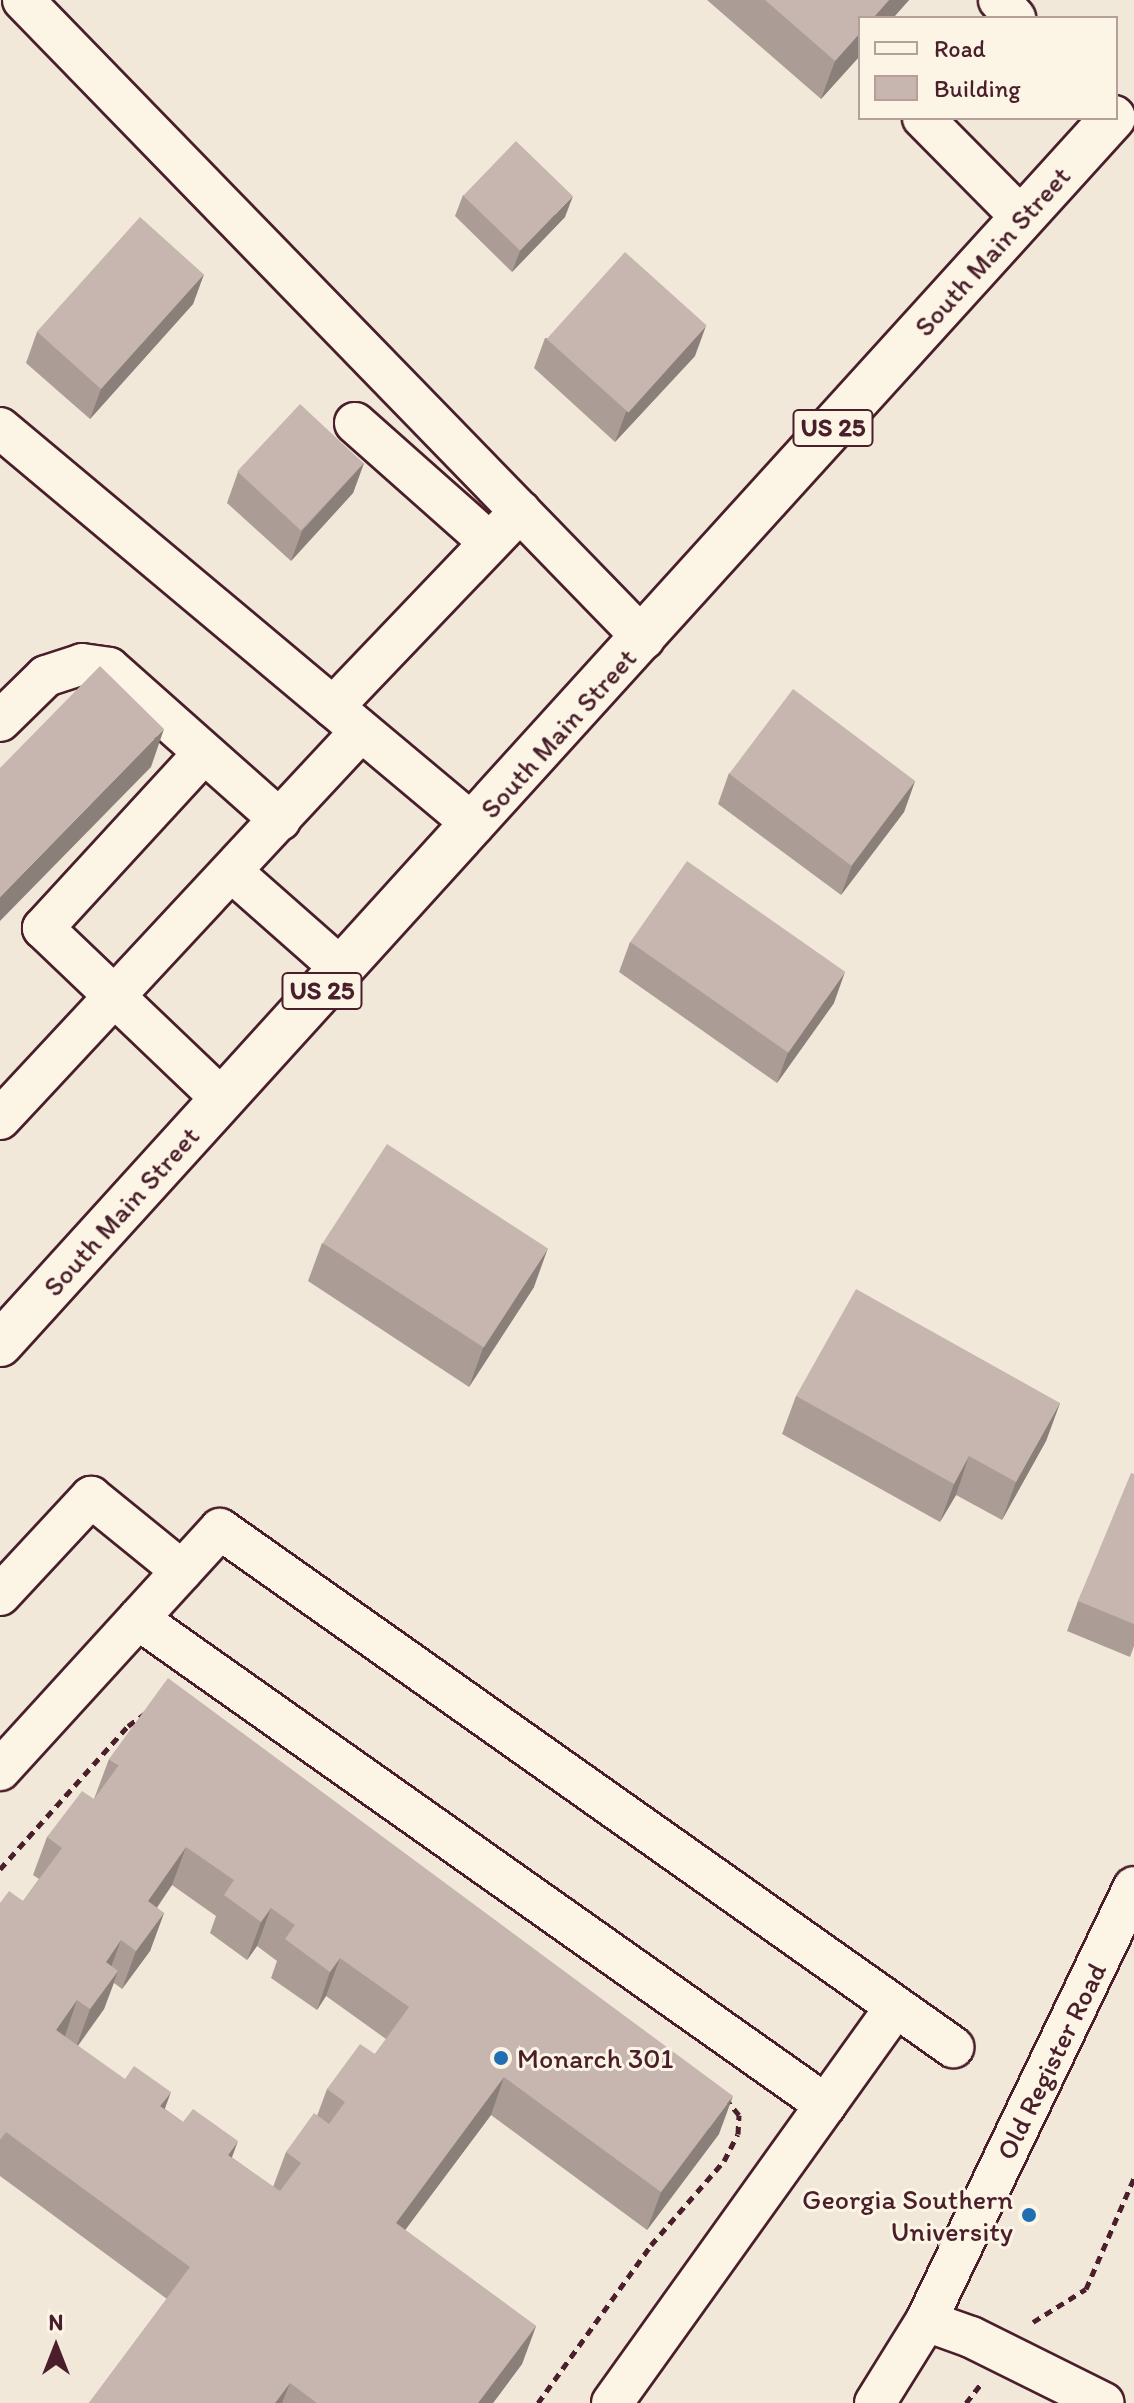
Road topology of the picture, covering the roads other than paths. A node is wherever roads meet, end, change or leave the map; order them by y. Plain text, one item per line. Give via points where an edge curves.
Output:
1 (23, 0) edge
2 (925, 120) edge
3 (1110, 120) edge
4 (1021, 217) junction
5 (355, 423) dead end
6 (0, 428) edge
7 (520, 511) junction
8 (489, 542) junction
9 (644, 639) junction
10 (347, 719) junction
11 (0, 721) edge
12 (204, 753) junction
13 (280, 820) junction
14 (474, 825) junction
15 (232, 872) junction
16 (342, 969) junction
17 (117, 997) junction
18 (223, 1100) junction
19 (0, 1119) edge
20 (4, 1333) edge
21 (182, 1571) junction
22 (0, 1595) edge
23 (138, 1619) junction
24 (0, 1770) edge
25 (1134, 1887) edge
26 (896, 2007) junction
27 (953, 2047) dead end
28 (826, 2105) junction
29 (926, 2321) junction
30 (630, 2397) edge
31 (875, 2403) edge
32 (1104, 2403) edge

1 - 7 street
2 - 4 street
3 - 4 main road, South Main Street / US 25
4 - 9 main road, South Main Street / US 25
5 - 8 street
6 - 10 street
7 - 8 street
7 - 9 street
8 - 10 street
9 - 14 main road, South Main Street / US 25
10 - 13 street
10 - 14 street
11 - 12 street via 46,676 82,664 109,668
12 - 13 street
12 - 17 street via 43,928
13 - 15 street
14 - 16 main road, South Main Street / US 25
15 - 16 street
15 - 17 street
16 - 18 main road, South Main Street / US 25
17 - 18 street
17 - 19 street
18 - 20 main road, South Main Street / US 25
21 - 22 street via 91,1497
21 - 23 street
21 - 26 street via 220,1529
23 - 24 street
23 - 28 street
25 - 29 street, Old Register Road
26 - 27 street
26 - 28 street
28 - 30 street
29 - 31 street, Old Register Road
29 - 32 street

